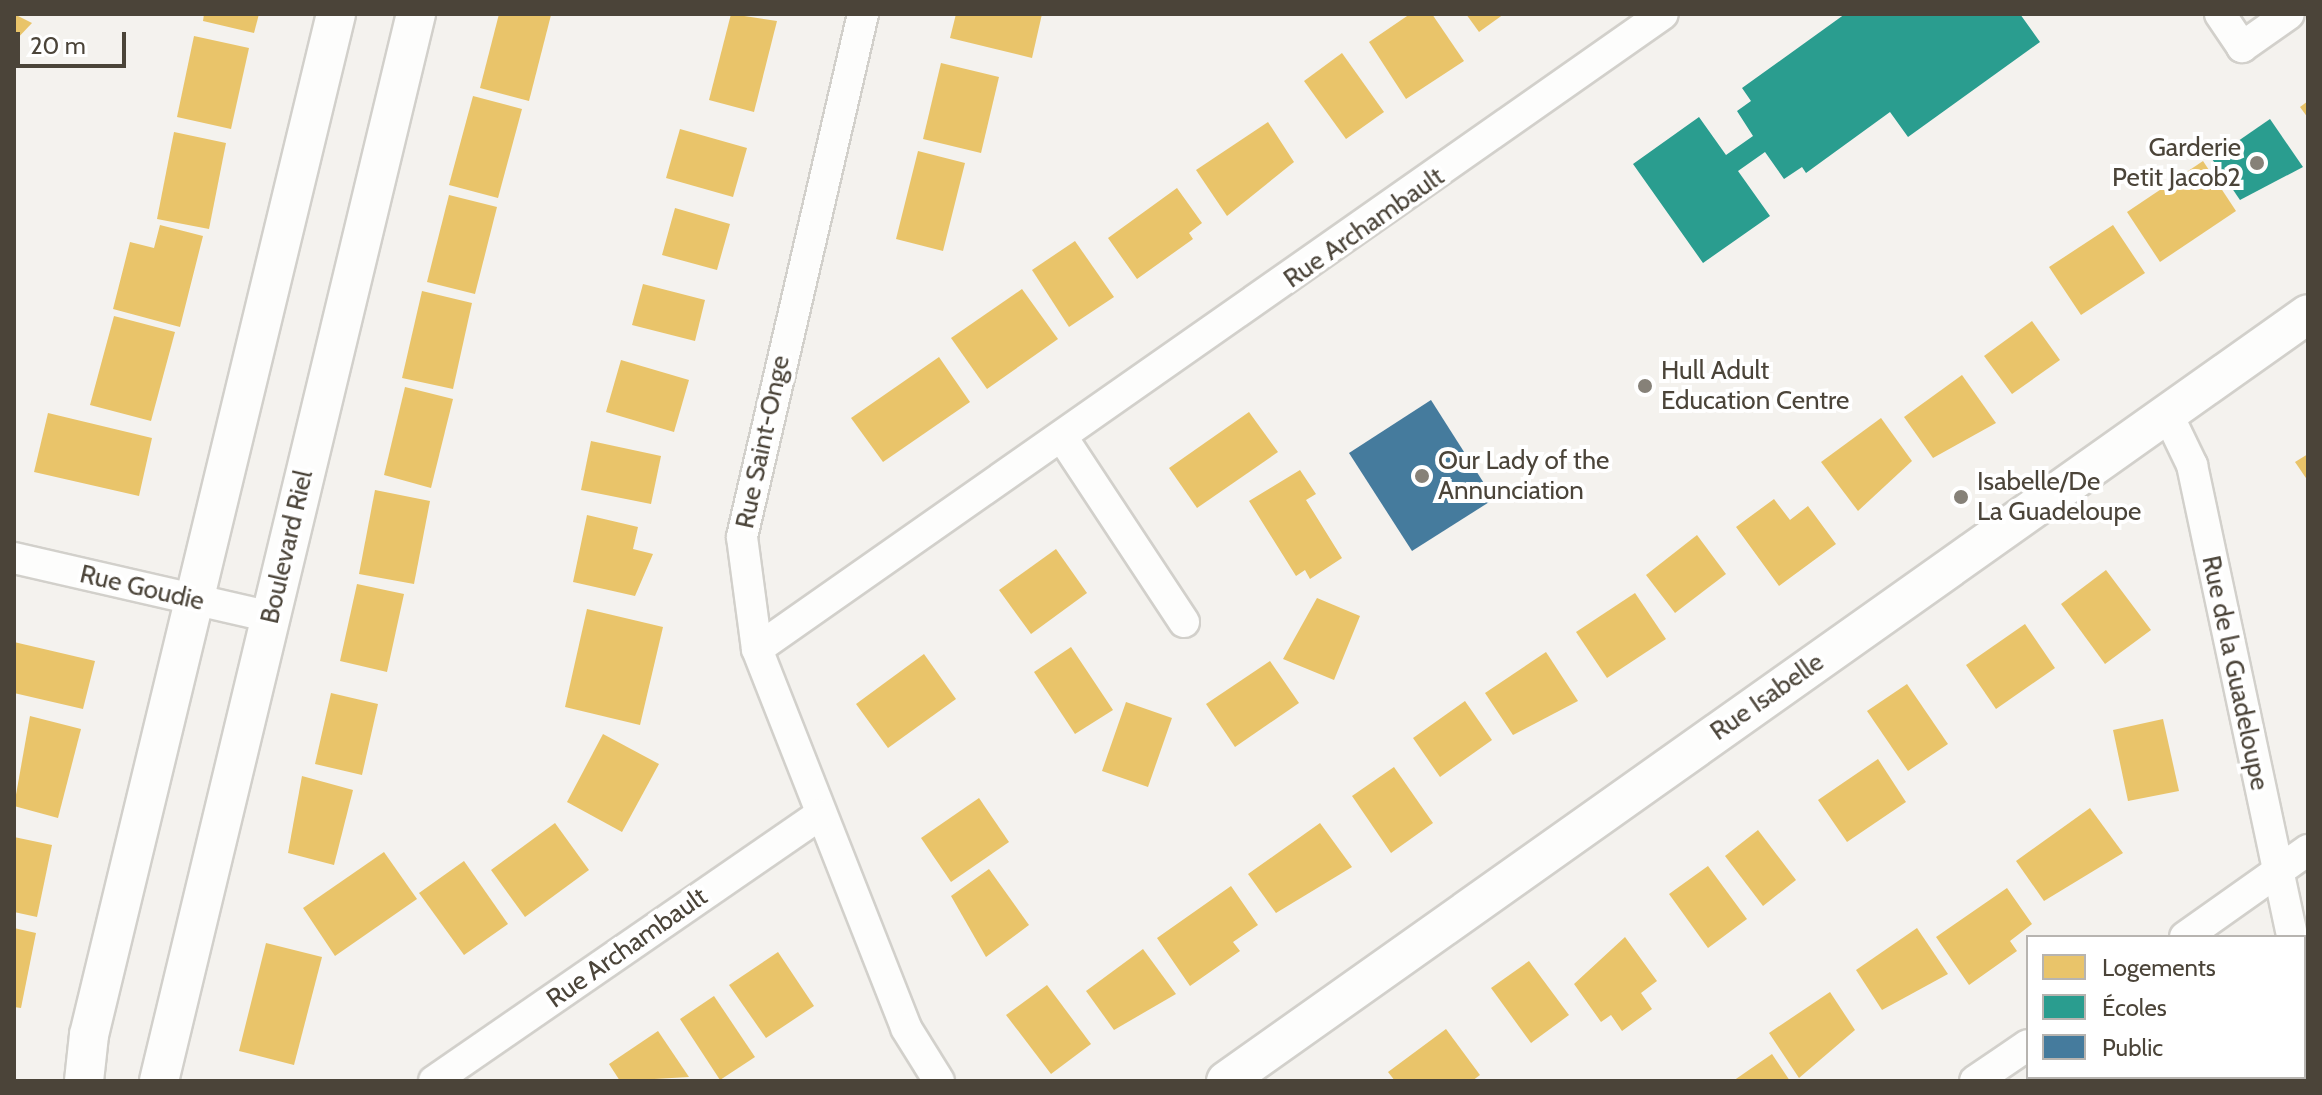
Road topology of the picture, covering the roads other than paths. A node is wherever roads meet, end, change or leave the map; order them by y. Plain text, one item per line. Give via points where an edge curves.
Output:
1 (336, 14) edge
2 (416, 14) edge
3 (863, 14) edge
4 (1663, 14) edge
5 (2220, 14) edge
6 (2289, 14) edge
7 (2308, 314) edge
8 (2167, 413) junction
9 (1064, 440) junction
10 (14, 558) edge
11 (192, 601) junction
12 (271, 617) junction
13 (1184, 622) dead end
14 (757, 649) junction
15 (820, 815) junction
16 (2308, 850) edge
17 (2277, 873) junction
18 (2188, 935) edge
19 (2292, 935) edge
20 (2026, 1046) edge
21 (84, 1081) edge
22 (159, 1081) edge
23 (434, 1081) edge
24 (939, 1081) edge
25 (1226, 1081) edge
26 (1975, 1081) edge

1 - 11 street
2 - 12 street, Boulevard Riel
3 - 14 street, Rue Saint-Onge via 742,537
4 - 9 street, Rue Archambault
5 - 6 street via 2242,47
7 - 8 street, Rue Isabelle
8 - 17 street, Rue de la Guadeloupe via 2192,465
8 - 25 street, Rue Isabelle
9 - 13 street
9 - 14 street, Rue Archambault
10 - 11 street, Rue Goudie
11 - 12 street, Rue Goudie
11 - 21 street
12 - 22 street, Boulevard Riel
14 - 15 street, Rue Saint-Onge
15 - 23 street, Rue Archambault
15 - 24 street, Rue Saint-Onge via 906,1028
16 - 17 street
17 - 18 street
17 - 19 street, Rue de la Guadeloupe
20 - 26 street

